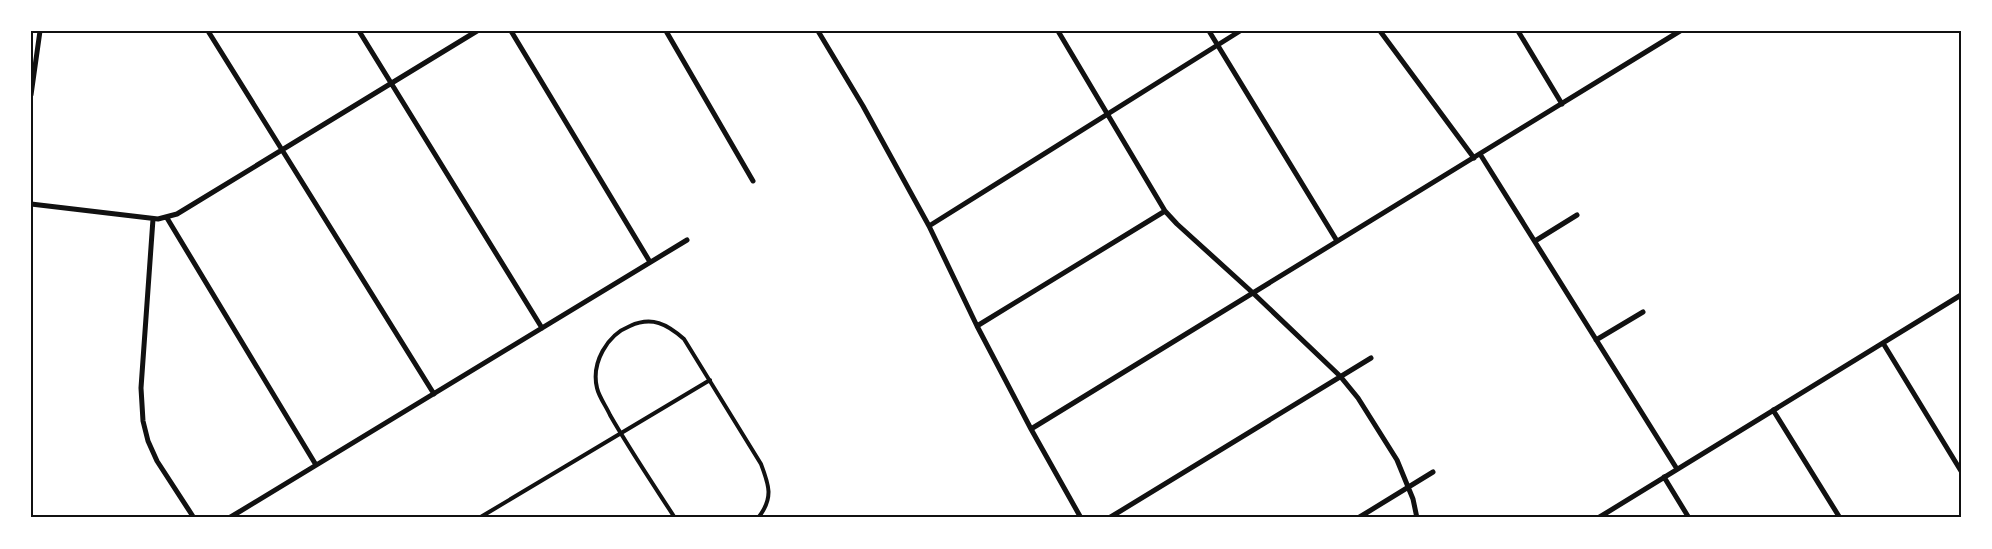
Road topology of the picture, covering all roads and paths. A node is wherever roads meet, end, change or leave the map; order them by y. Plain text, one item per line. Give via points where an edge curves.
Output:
1 (40, 31) edge
2 (208, 31) edge
3 (359, 31) edge
4 (477, 31) edge
5 (511, 31) edge
6 (666, 31) edge
7 (818, 31) edge
8 (1058, 31) edge
9 (1209, 31) edge
10 (1240, 31) edge
11 (1380, 31) edge
12 (1518, 31) edge
13 (1680, 31) edge
14 (1673, 33) edge
15 (1218, 45) junction
16 (391, 84) junction
17 (31, 95) edge
18 (1562, 104) junction
19 (1107, 114) junction
20 (282, 150) junction
21 (1480, 154) junction
22 (1474, 158) junction
23 (753, 181) dead end
24 (31, 204) edge
25 (1165, 211) junction
26 (1577, 215) dead end
27 (167, 218) junction
28 (153, 219) junction
29 (929, 226) junction
30 (687, 240) dead end
31 (1337, 241) junction
32 (1535, 241) junction
33 (650, 262) junction
34 (1252, 293) junction
35 (1961, 295) edge
36 (1643, 312) dead end
37 (977, 326) junction
38 (542, 328) junction
39 (1596, 340) junction
40 (1882, 343) junction
41 (1371, 358) dead end
42 (1340, 376) junction
43 (710, 380) junction
44 (434, 394) junction
45 (1773, 410) junction
46 (1031, 429) junction
47 (620, 433) junction
48 (316, 465) junction
49 (1677, 470) junction
50 (1961, 471) edge
51 (1433, 472) dead end
52 (1664, 477) junction
53 (1408, 487) junction
54 (194, 518) edge
55 (229, 518) edge
56 (480, 518) edge
57 (675, 518) edge
58 (758, 518) edge
59 (1081, 518) edge
60 (1109, 518) edge
61 (1358, 518) edge
62 (1417, 518) edge
63 (1598, 518) edge
64 (1689, 518) edge
65 (1840, 518) edge

1 - 17 street
2 - 20 street
3 - 16 street
4 - 16 street
5 - 33 street
6 - 23 street
7 - 29 street
8 - 19 street
9 - 15 street
10 - 15 street
11 - 22 street
12 - 18 street
13 - 14 street
14 - 18 street
15 - 19 street
15 - 31 street
16 - 20 street
16 - 38 street
18 - 21 street
19 - 25 street
19 - 29 street
20 - 27 street
20 - 44 street
21 - 22 street
21 - 32 street
22 - 31 street
24 - 28 street
25 - 34 street
25 - 37 street
26 - 32 street
27 - 28 street
27 - 48 street
28 - 54 street via 141,388 143,421 157,461
29 - 37 street
30 - 33 street
31 - 34 street
32 - 39 street
33 - 38 street
34 - 42 street
34 - 46 street
35 - 40 street
36 - 39 street
37 - 46 street
38 - 44 street
39 - 49 street
40 - 45 street
40 - 50 street
41 - 42 street
42 - 53 street via 1398,460
42 - 60 street
43 - 47 lane
43 - 47 lane via 684,339 671,327 642,321 626,327 610,340 600,355 595,374 597,390
43 - 58 lane via 762,464 769,497
44 - 48 street
45 - 49 street
45 - 65 street
46 - 59 street
47 - 56 lane
47 - 57 lane
48 - 55 street
49 - 52 street
51 - 53 street
52 - 63 street
52 - 64 street
53 - 61 street
53 - 62 street

